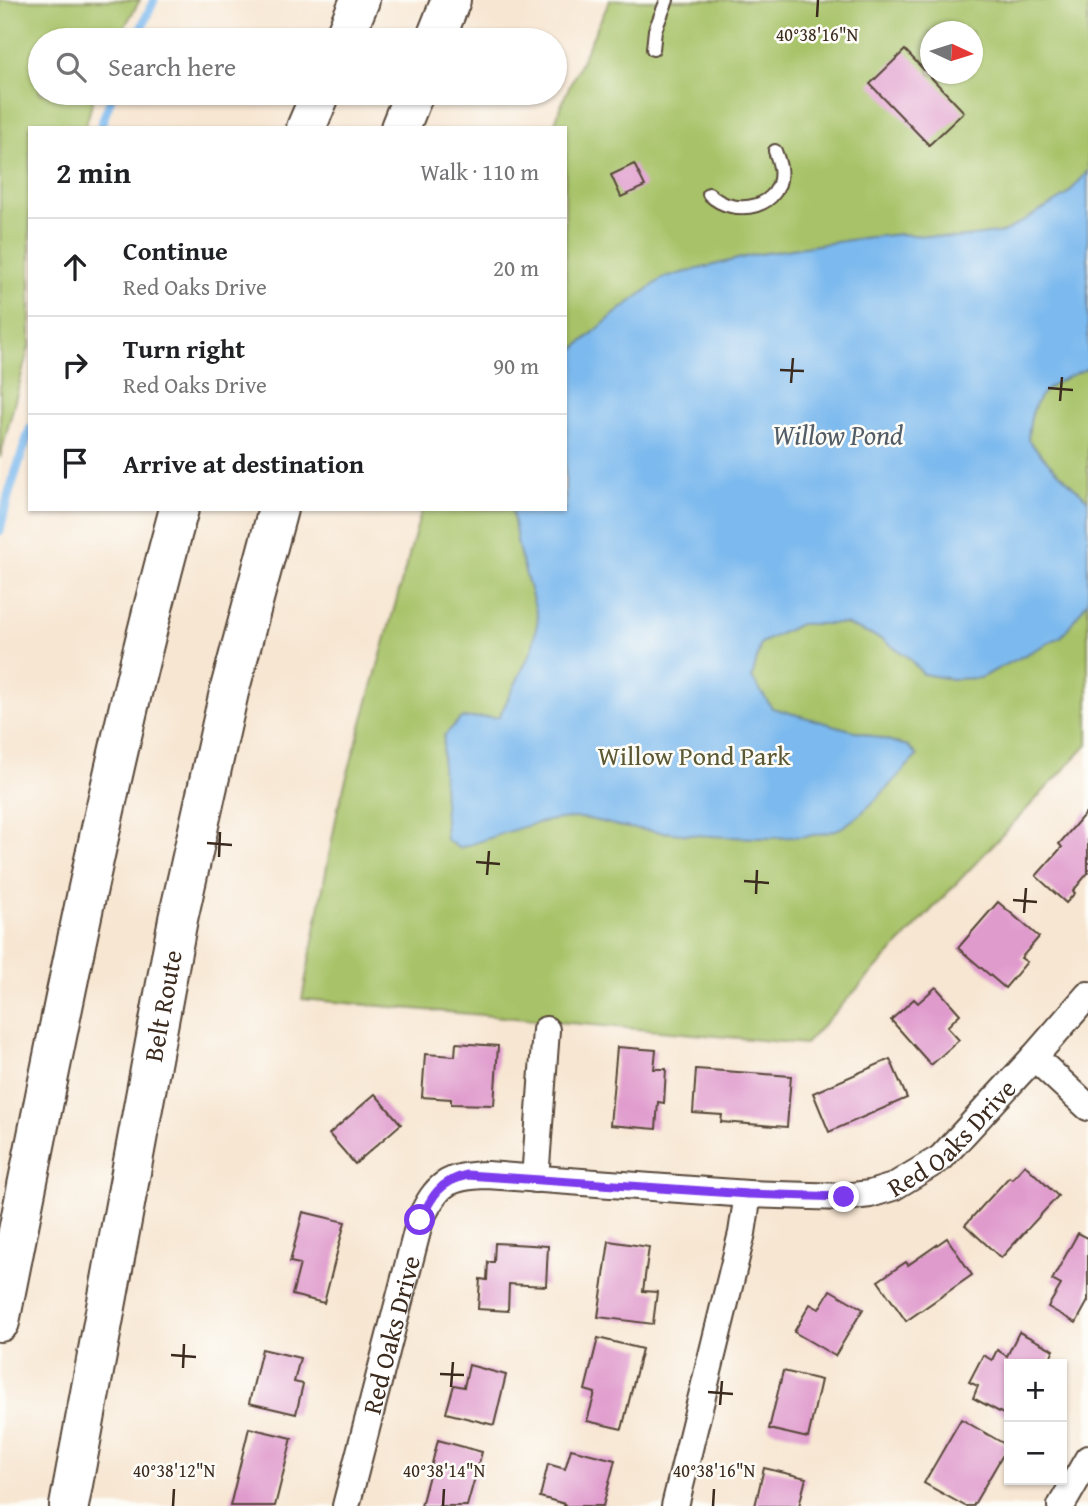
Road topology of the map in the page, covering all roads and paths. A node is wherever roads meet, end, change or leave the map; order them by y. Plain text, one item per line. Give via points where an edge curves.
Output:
1 (360, 0) edge
2 (451, 0) edge
3 (667, 0) edge
4 (348, 28) edge
5 (440, 28) edge
6 (653, 49) dead end
7 (316, 105) edge
8 (409, 105) edge
9 (307, 126) edge
10 (401, 126) edge
11 (775, 151) dead end
12 (709, 194) dead end
13 (177, 511) edge
14 (277, 511) edge
15 (1088, 995) edge
16 (546, 1030) dead end
17 (1034, 1057) junction
18 (1088, 1107) edge
19 (535, 1179) junction
20 (748, 1194) junction
21 (0, 1322) edge
22 (1088, 1459) edge
23 (69, 1506) edge
24 (346, 1506) edge
25 (675, 1506) edge
26 (1062, 1506) edge

1 - 4 highway
2 - 5 highway
3 - 6 lane
7 - 9 highway
8 - 10 highway
11 - 12 lane via 780,177 767,199 751,208 732,208
13 - 21 highway via 71,964
14 - 23 highway, Belt Route via 229,692 178,919
15 - 17 street, Red Oaks Drive
16 - 19 street
17 - 18 street
17 - 20 street, Red Oaks Drive via 941,1158 893,1187 844,1197
19 - 20 street, Red Oaks Drive
19 - 24 street, Red Oaks Drive via 467,1175 442,1185 431,1197 420,1220
20 - 25 street
22 - 26 street

